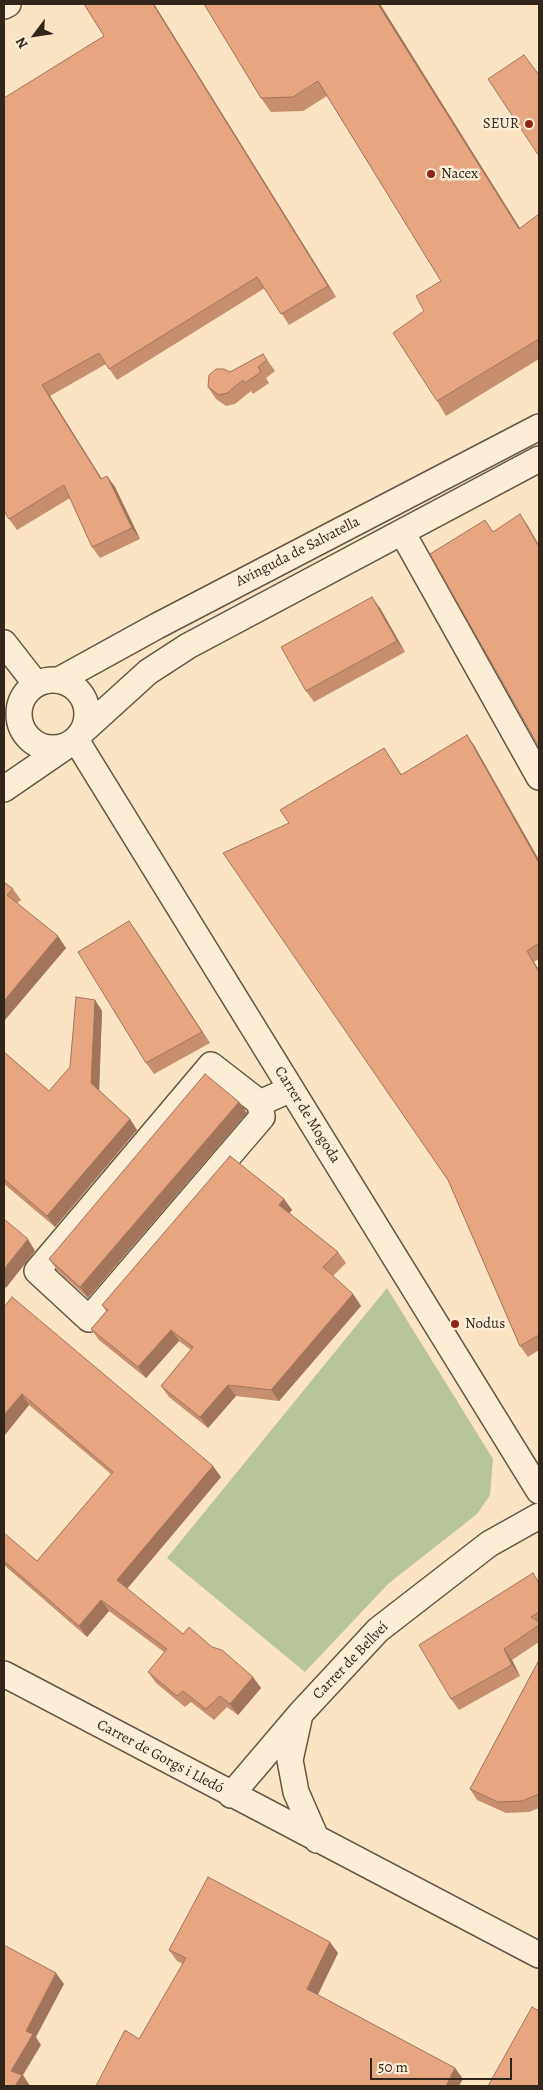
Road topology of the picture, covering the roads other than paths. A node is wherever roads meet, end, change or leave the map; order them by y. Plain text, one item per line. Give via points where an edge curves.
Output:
1 (8, 4) edge
2 (4, 6) edge
3 (539, 427) edge
4 (539, 459) edge
5 (402, 532) junction
6 (4, 642) edge
7 (47, 682) junction
8 (20, 706) junction
9 (4, 726) edge
10 (76, 739) junction
11 (539, 777) edge
12 (4, 789) edge
13 (291, 1089) junction
14 (260, 1103) junction
15 (539, 1491) edge
16 (539, 1516) edge
17 (4, 1674) edge
18 (300, 1714) junction
19 (231, 1795) junction
20 (317, 1840) junction
21 (539, 1955) edge

1 - 2 street
3 - 7 street, Avinguda de Salvatella
4 - 5 street, Avinguda de Salvatella
5 - 10 street, Avinguda de Salvatella via 188,646 148,672
5 - 11 street
6 - 7 street
7 - 8 street via 24,695
7 - 10 street via 74,686 82,695 87,718
8 - 9 street
8 - 10 street via 19,718 30,740 44,747 56,748
10 - 12 street, Avinguda de Salvatella
10 - 13 street, Carrer de Mogoda
13 - 14 street
13 - 15 street, Carrer de Mogoda
14 - 14 street via 211,1066 37,1270 88,1319 262,1117
16 - 18 street, Carrer de Bellveí via 489,1544 378,1630
17 - 19 street, Carrer de Gorgs i Lledó
18 - 19 street, Carrer de Bellveí
18 - 20 street via 290,1760 296,1792
19 - 20 street, Carrer de Gorgs i Lledó
20 - 21 street, Carrer de Gorgs i Lledó

